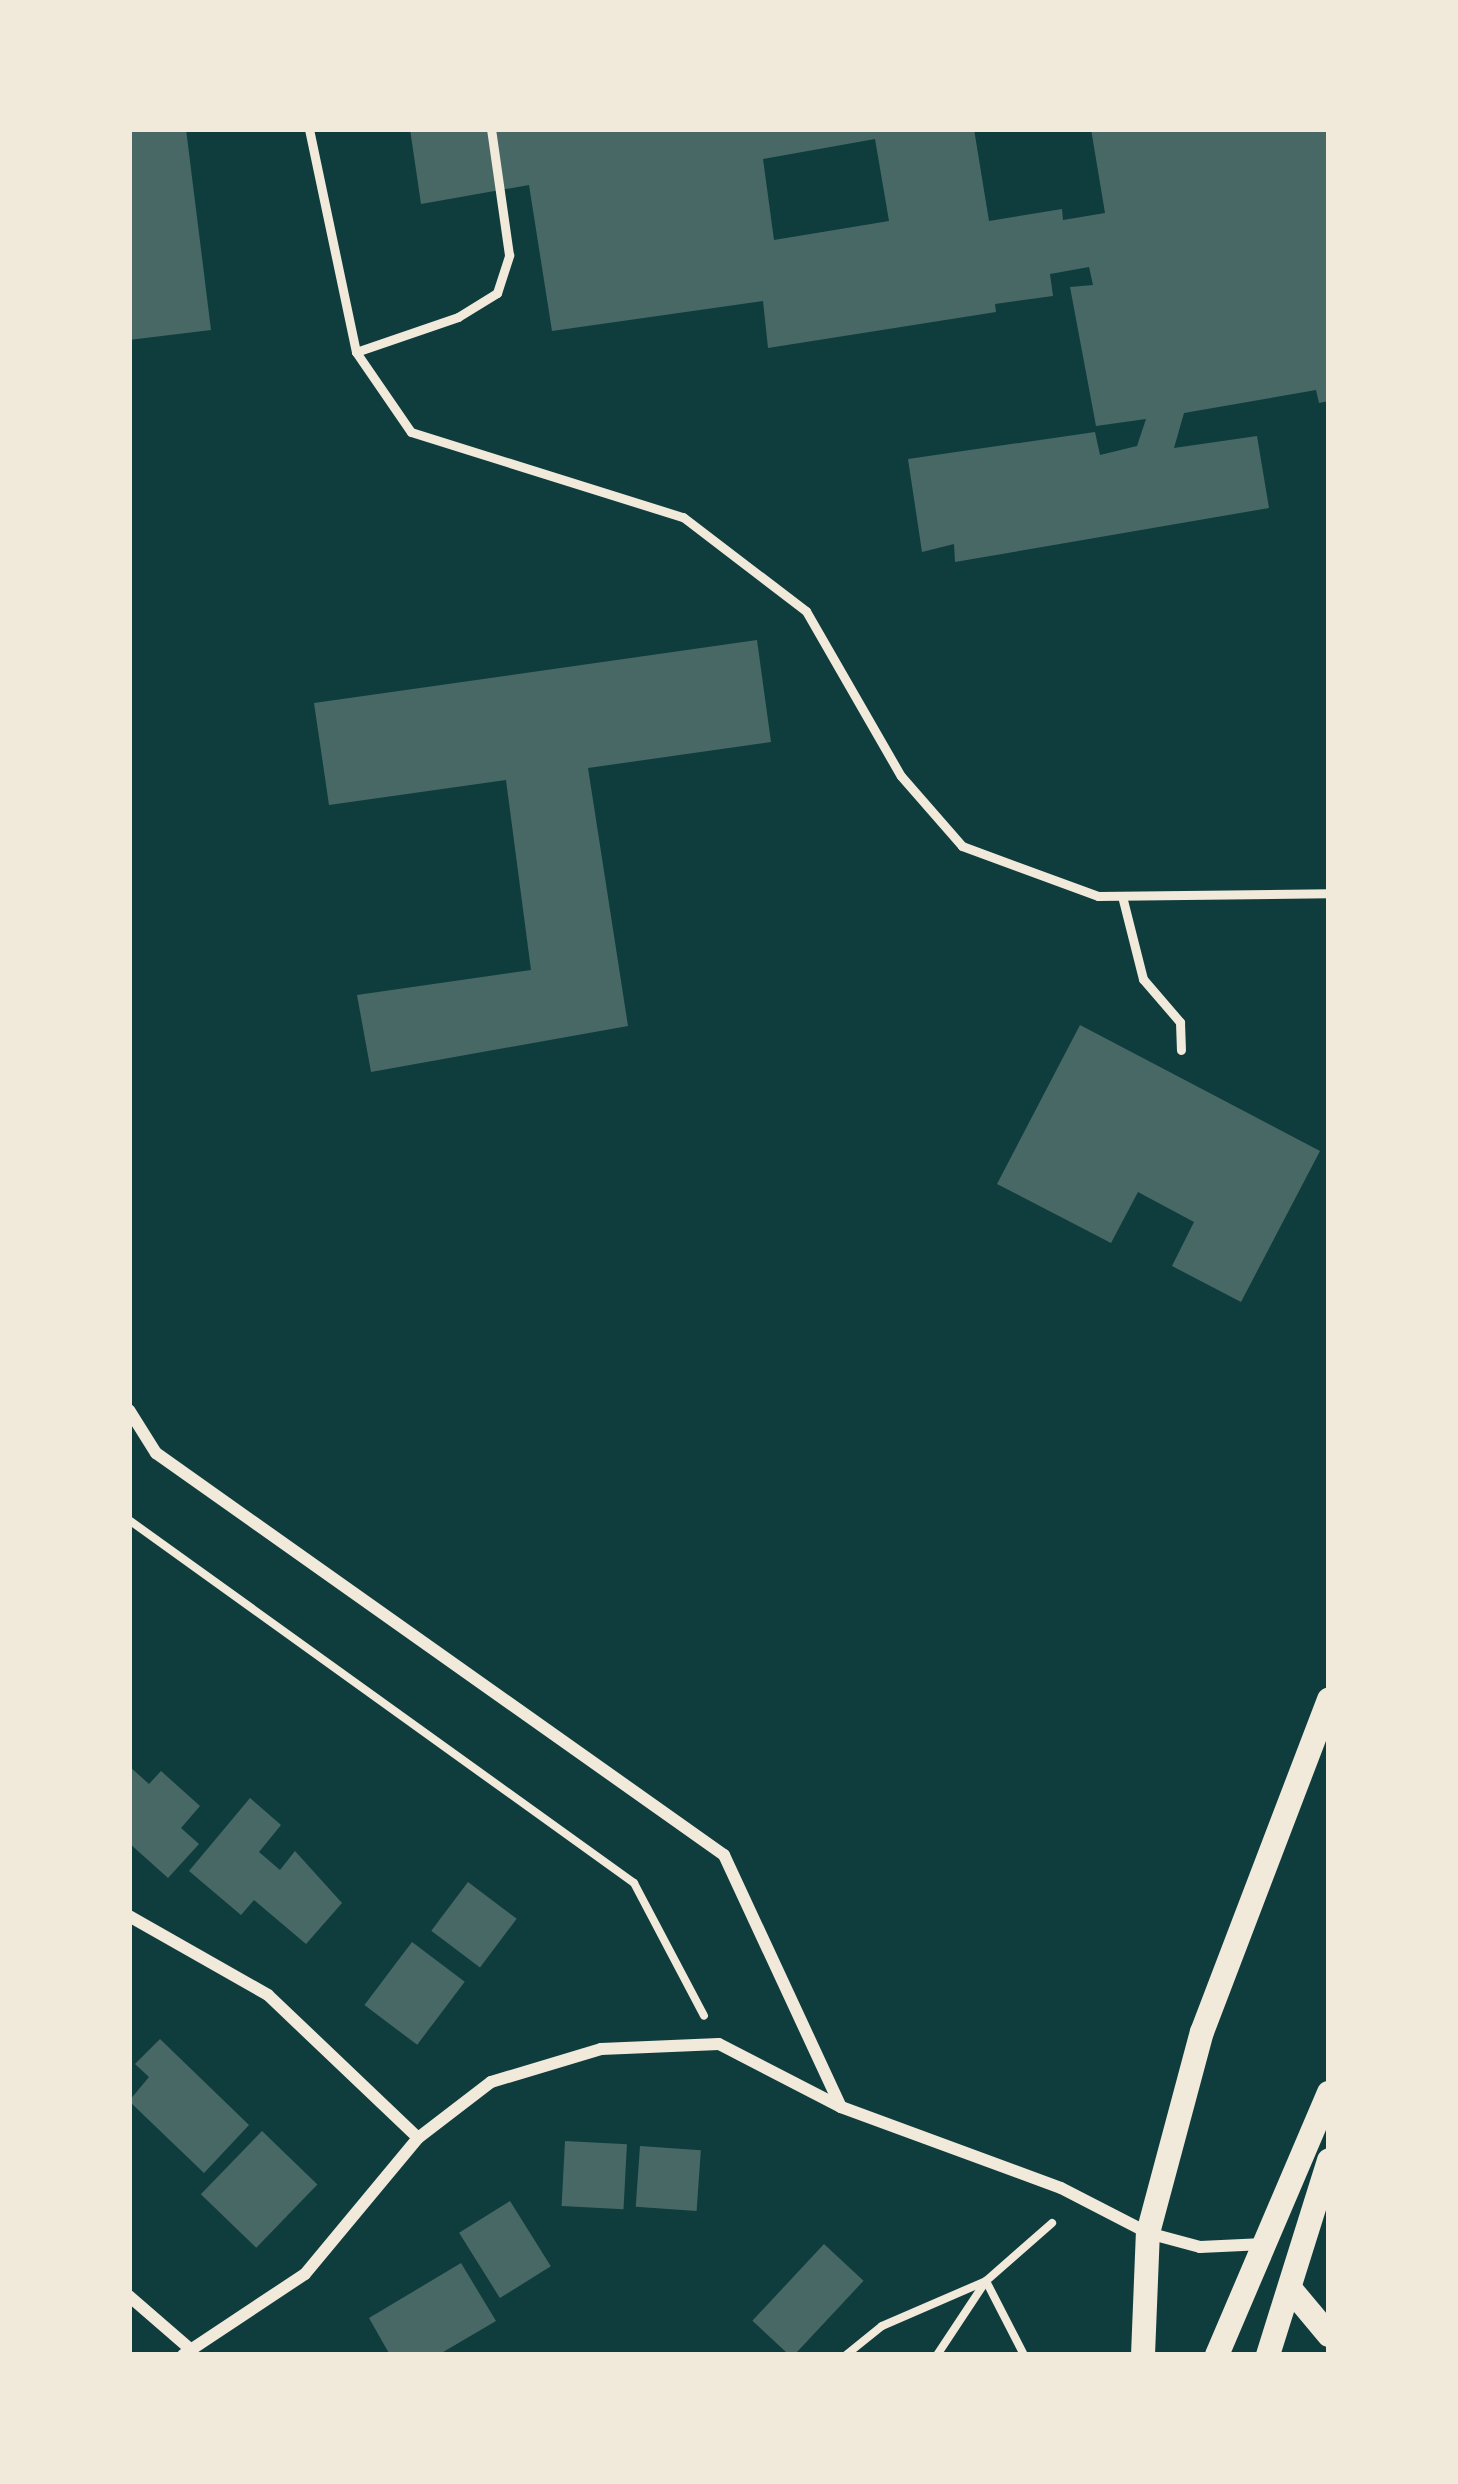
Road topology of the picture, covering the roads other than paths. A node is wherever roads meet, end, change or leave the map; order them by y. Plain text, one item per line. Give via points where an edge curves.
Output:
1 (309, 129) edge
2 (491, 129) edge
3 (356, 352) junction
4 (1329, 893) edge
5 (1122, 896) junction
6 (1181, 1050) dead end
7 (129, 1410) edge
8 (1329, 1699) edge
9 (129, 1916) edge
10 (1329, 2093) edge
11 (841, 2107) junction
12 (418, 2138) junction
13 (1328, 2173) edge
14 (1148, 2234) junction
15 (1264, 2244) junction
16 (1293, 2292) junction
17 (129, 2296) edge
18 (1329, 2335) edge
19 (186, 2352) edge
20 (1143, 2355) edge
21 (1217, 2355) edge
22 (1268, 2355) edge

1 - 3 lane
2 - 3 lane via 509,255 497,293 458,316
3 - 5 lane via 411,432 683,517 806,611 901,776 962,846 1097,896
4 - 5 lane
5 - 6 lane via 1143,979 1180,1022
7 - 11 street via 156,1453 724,1855
8 - 14 main road via 1202,2032
9 - 12 street via 268,1995
10 - 15 main road
11 - 12 street via 719,2044 601,2049 491,2082
11 - 14 street via 1061,2188
12 - 19 street via 305,2274
13 - 16 main road
14 - 15 street via 1200,2247
14 - 20 main road
15 - 21 main road
16 - 18 main road
16 - 22 main road
17 - 19 street

